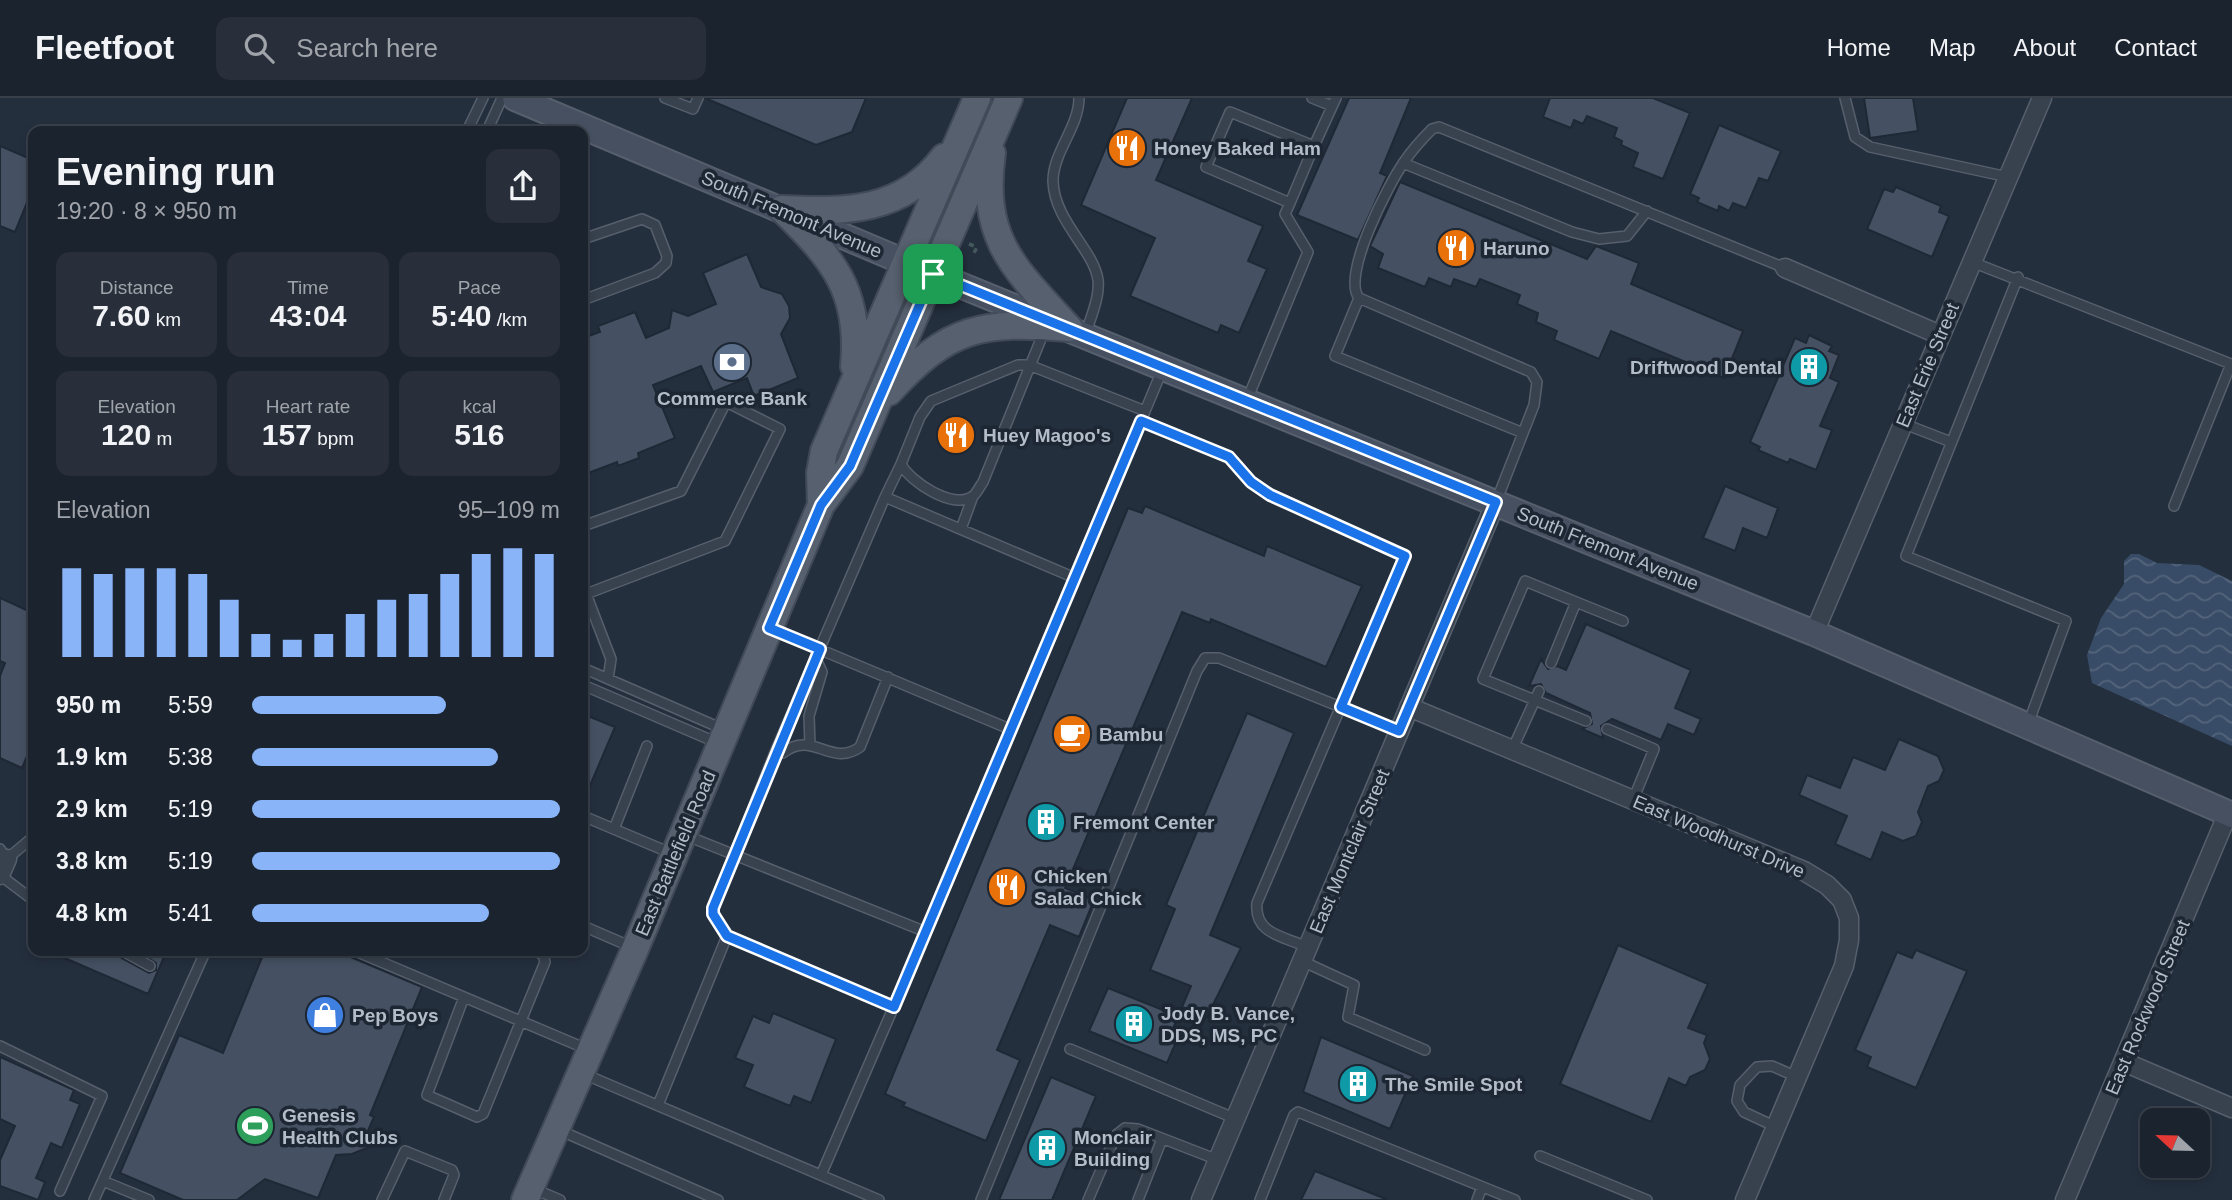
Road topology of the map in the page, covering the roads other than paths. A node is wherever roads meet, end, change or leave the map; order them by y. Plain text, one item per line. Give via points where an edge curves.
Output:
1 (483, 98) edge
2 (502, 98) edge
3 (515, 98) edge
4 (666, 98) edge
5 (698, 98) edge
6 (977, 98) edge
7 (1009, 98) edge
8 (1079, 98) edge
9 (1312, 98) edge
10 (1845, 98) edge
11 (2042, 98) edge
12 (1334, 102) edge
13 (469, 126) edge
14 (489, 126) edge
15 (582, 126) edge
16 (588, 128) edge
17 (995, 129) junction
18 (960, 136) junction
19 (1314, 146) junction
20 (1403, 163) junction
21 (2008, 177) junction
22 (1290, 203) junction
23 (782, 209) junction
24 (1647, 211) junction
25 (588, 237) edge
26 (904, 261) junction
27 (1972, 262) junction
28 (1785, 268) joint
29 (933, 274) junction
30 (2018, 277) junction
31 (588, 298) edge
32 (1359, 298) junction
33 (1067, 329) junction
34 (1940, 335) junction
35 (1029, 365) junction
36 (1164, 366) junction
37 (853, 382) junction
38 (1247, 400) junction
39 (876, 407) junction
40 (1145, 411) junction
41 (1141, 421) junction
42 (1902, 423) junction
43 (1523, 433) junction
44 (1951, 442) junction
45 (901, 464) junction
46 (973, 496) junction
47 (885, 497) junction
48 (1496, 502) junction
49 (821, 505) junction
50 (2174, 506) dead end
51 (588, 524) edge
52 (961, 529) junction
53 (1075, 578) junction
54 (588, 589) edge
55 (588, 600) edge
56 (1576, 602) junction
57 (1623, 621) dead end
58 (769, 628) junction
59 (1814, 633) junction
60 (820, 649) junction
61 (816, 659) junction
62 (1551, 663) dead end
63 (588, 670) edge
64 (888, 677) junction
65 (608, 679) junction
66 (588, 687) edge
67 (1537, 695) junction
68 (1409, 706) junction
69 (1341, 707) junction
70 (1586, 721) dead end
71 (2027, 726) junction
72 (1607, 729) dead end
73 (1012, 730) junction
74 (1399, 731) junction
75 (724, 737) junction
76 (810, 745) junction
77 (647, 746) dead end
78 (1512, 750) junction
79 (783, 753) dead end
80 (1633, 800) junction
81 (2230, 814) edge
82 (588, 818) edge
83 (614, 829) junction
84 (28, 842) edge
85 (679, 844) junction
86 (735, 855) junction
87 (2, 865) edge
88 (28, 894) edge
89 (588, 928) edge
90 (926, 932) junction
91 (727, 936) junction
92 (635, 948) junction
93 (1305, 954) junction
94 (132, 956) edge
95 (203, 956) edge
96 (367, 956) edge
97 (543, 956) edge
98 (150, 966) dead end
99 (464, 997) junction
100 (894, 1007) junction
101 (520, 1020) junction
102 (0, 1045) edge
103 (1070, 1049) dead end
104 (1425, 1050) dead end
105 (586, 1062) junction
106 (2124, 1062) junction
107 (1797, 1077) junction
108 (658, 1105) junction
109 (2232, 1108) edge
110 (1236, 1119) junction
111 (1776, 1127) junction
112 (556, 1129) junction
113 (1162, 1139) junction
114 (1541, 1156) dead end
115 (1218, 1160) junction
116 (821, 1175) junction
117 (103, 1181) junction
118 (1482, 1186) junction
119 (60, 1191) dead end
120 (528, 1194) edge
121 (94, 1200) edge
122 (149, 1200) edge
123 (382, 1200) edge
124 (444, 1200) edge
125 (560, 1200) edge
126 (718, 1200) edge
127 (878, 1200) edge
128 (981, 1200) edge
129 (1088, 1200) edge
130 (1138, 1200) edge
131 (1201, 1200) edge
132 (1260, 1200) edge
133 (1477, 1200) edge
134 (1515, 1200) edge
135 (1647, 1200) edge
136 (1745, 1200) edge
137 (2065, 1200) edge

1 - 13 lane
2 - 14 lane
3 - 15 main road, South Fremont Avenue
4 - 5 lane via 693,109
6 - 18 main road, East Battlefield Road
7 - 17 main road, East Battlefield Road
8 - 33 lane via 1053,178 1066,223 1098,281
9 - 12 lane
10 - 21 lane via 1855,137 1870,147
11 - 21 street, East Erie Street
12 - 19 lane
16 - 23 main road, South Fremont Avenue
17 - 29 main road, East Battlefield Road
17 - 33 main road via 989,203 996,234 1005,254
18 - 23 main road via 935,169 881,204 835,211
18 - 26 main road, East Battlefield Road
19 - 22 lane
19 - 22 lane via 1230,112 1215,145 1206,167
20 - 24 lane via 1572,232 1600,239 1627,236
20 - 24 lane via 1432,129 1439,127
20 - 32 lane via 1357,263 1353,286
21 - 27 street, East Erie Street
22 - 38 lane via 1285,214 1308,252
23 - 26 main road, South Fremont Avenue
23 - 37 main road via 830,259 846,291 854,316
24 - 28 lane
25 - 31 lane via 642,219 656,225 667,256 655,273
26 - 29 main road, South Fremont Avenue
26 - 37 main road, East Battlefield Road
27 - 30 lane
27 - 34 street, East Erie Street
28 - 34 street
29 - 33 main road, South Fremont Avenue
29 - 39 main road, East Battlefield Road
30 - 44 lane
30 - 50 lane via 2231,364
32 - 43 lane via 1531,372 1538,383
32 - 43 lane via 1335,356
33 - 35 lane
33 - 36 main road, South Fremont Avenue
33 - 39 main road via 1004,324 971,331 918,360
34 - 42 street, East Erie Street
35 - 40 lane
35 - 45 lane via 1018,365 936,397 920,417
35 - 46 lane via 983,482
36 - 38 main road, South Fremont Avenue
36 - 40 lane
37 - 49 main road, East Battlefield Road via 824,451
38 - 48 main road, South Fremont Avenue
39 - 49 main road, East Battlefield Road via 850,466
40 - 41 lane
41 - 53 lane
41 - 69 lane via 1229,457 1270,495 1405,556
42 - 44 lane
42 - 59 street, East Erie Street
43 - 48 lane
44 - 71 lane via 1906,556 2066,621
45 - 46 lane via 915,482 945,497 962,500
45 - 47 lane
46 - 52 lane
47 - 52 lane
47 - 60 lane
48 - 59 main road, South Fremont Avenue
48 - 68 street, East Montclair Street
49 - 58 main road, East Battlefield Road
51 - 54 lane via 681,491 726,402 780,429 725,541
52 - 53 lane
53 - 73 lane
55 - 65 lane via 611,659
56 - 57 lane
56 - 62 lane
56 - 67 lane via 1525,581 1483,678
58 - 60 lane
58 - 75 main road, East Battlefield Road
59 - 71 main road, South Fremont Avenue
60 - 61 lane
60 - 64 lane
61 - 76 lane via 822,672 809,716
61 - 86 lane
63 - 65 lane
64 - 73 lane
64 - 76 lane via 860,747 840,755
65 - 75 lane
66 - 75 lane
67 - 70 lane
67 - 78 lane
68 - 74 street, East Montclair Street
68 - 78 street, East Woodhurst Drive
69 - 74 lane
69 - 93 lane via 1257,903 1261,927
69 - 128 lane via 1219,658 1205,658
71 - 81 main road, South Fremont Avenue
72 - 80 lane via 1654,749
73 - 90 lane
74 - 93 street, East Montclair Street
75 - 85 main road, East Battlefield Road
76 - 79 lane via 794,744
77 - 83 lane
78 - 80 street, East Woodhurst Drive
80 - 107 street, East Woodhurst Drive via 1804,871 1842,900 1849,918 1844,966
81 - 106 street, East Rockwood Street
82 - 83 lane
83 - 85 lane
84 - 87 lane
85 - 86 lane
85 - 92 main road, East Battlefield Road
86 - 90 lane
86 - 91 lane via 713,908
87 - 88 lane
89 - 92 lane
90 - 100 lane
91 - 100 lane
91 - 108 lane
92 - 105 main road, East Battlefield Road
93 - 104 lane via 1354,985 1348,1017
93 - 110 street, East Montclair Street
94 - 98 lane
95 - 117 lane
96 - 99 lane
97 - 101 lane via 545,962
99 - 101 lane
99 - 101 lane via 427,1091 430,1097 477,1117 483,1114
100 - 116 lane
101 - 105 lane
102 - 119 lane via 103,1096
103 - 110 lane
105 - 108 lane
105 - 112 main road, East Battlefield Road
106 - 109 street
106 - 137 street, East Rockwood Street
107 - 111 street, East Woodhurst Drive
107 - 111 lane via 1772,1066 1757,1067 1740,1085 1737,1101 1744,1112
108 - 116 lane
110 - 115 street, East Montclair Street
111 - 136 street, East Woodhurst Drive
112 - 120 main road, East Battlefield Road
112 - 126 lane
113 - 115 lane
113 - 129 lane via 1138,1129 1125,1128 1116,1135
113 - 130 lane
114 - 135 lane
115 - 131 street, East Montclair Street
116 - 127 lane
117 - 121 lane
117 - 122 lane
118 - 132 lane via 1298,1112
118 - 133 lane
118 - 134 lane
120 - 125 lane
123 - 124 lane via 405,1151 452,1170

